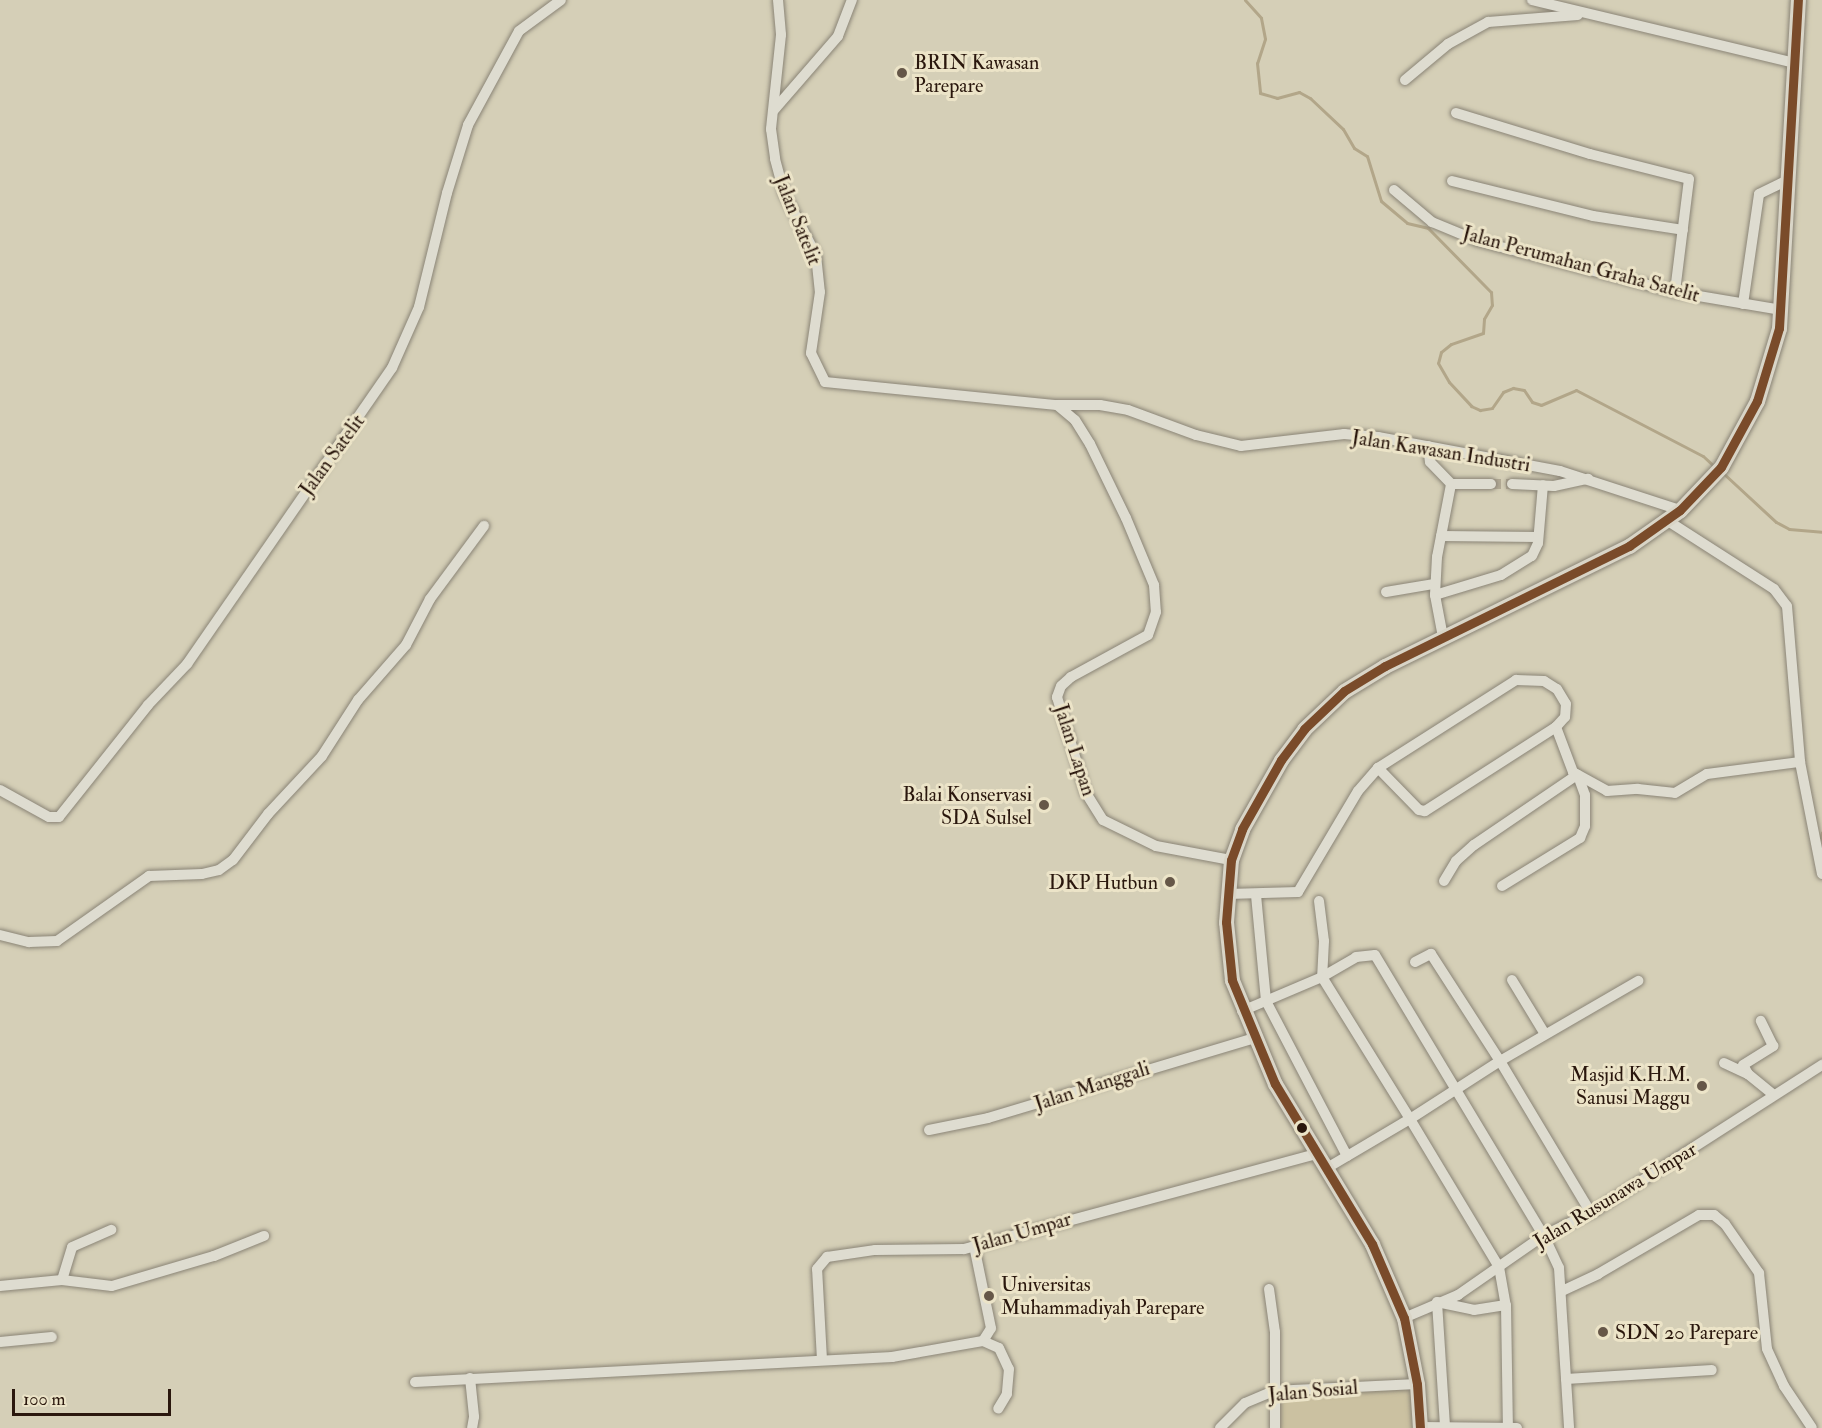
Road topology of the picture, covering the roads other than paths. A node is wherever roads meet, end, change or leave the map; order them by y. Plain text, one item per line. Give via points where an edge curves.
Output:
1 (561, 0) edge
2 (778, 0) edge
3 (852, 0) edge
4 (1532, 0) edge
5 (1798, 0) edge
6 (1586, 14) junction
7 (1795, 63) junction
8 (1405, 80) dead end
9 (774, 110) junction
10 (1456, 113) dead end
11 (1788, 180) junction
12 (1452, 181) dead end
13 (1394, 190) dead end
14 (1683, 230) junction
15 (1675, 292) junction
16 (1743, 304) junction
17 (1781, 310) junction
18 (1057, 405) junction
19 (1428, 447) junction
20 (1590, 478) junction
21 (1451, 484) junction
22 (1491, 484) tunnel mouth
23 (1512, 484) tunnel mouth
24 (1543, 485) junction
25 (1680, 510) junction
26 (1668, 521) junction
27 (484, 526) dead end
28 (1441, 536) junction
29 (1538, 537) junction
30 (1434, 589) junction
31 (1386, 592) dead end
32 (1443, 638) junction
33 (1556, 727) junction
34 (1800, 762) junction
35 (1378, 768) junction
36 (1577, 776) junction
37 (0, 790) edge
38 (1819, 854) edge
39 (1231, 860) junction
40 (1822, 874) edge
41 (1444, 881) dead end
42 (1502, 886) dead end
43 (1228, 894) junction
44 (1256, 895) junction
45 (1319, 901) dead end
46 (0, 935) edge
47 (1414, 962) dead end
48 (1322, 977) junction
49 (1512, 980) dead end
50 (1638, 981) dead end
51 (1266, 1001) junction
52 (1242, 1011) junction
53 (1761, 1021) dead end
54 (1545, 1034) junction
55 (1254, 1038) junction
56 (1500, 1061) junction
57 (1724, 1063) dead end
58 (1822, 1065) edge
59 (1748, 1074) junction
60 (1457, 1088) junction
61 (1774, 1095) junction
62 (1410, 1119) junction
63 (929, 1130) dead end
64 (1317, 1154) junction
65 (1347, 1156) junction
66 (1327, 1168) junction
67 (1591, 1213) junction
68 (111, 1230) dead end
69 (264, 1236) dead end
70 (1543, 1236) junction
71 (974, 1246) junction
72 (1499, 1267) junction
73 (62, 1280) junction
74 (0, 1286) edge
75 (1269, 1289) dead end
76 (1562, 1291) junction
77 (1437, 1302) junction
78 (1506, 1305) junction
79 (1404, 1318) junction
80 (52, 1337) dead end
81 (983, 1341) junction
82 (0, 1342) edge
83 (822, 1360) junction
84 (1712, 1370) dead end
85 (470, 1378) junction
86 (1566, 1379) junction
87 (415, 1382) dead end
88 (1417, 1384) junction
89 (1273, 1391) junction
90 (998, 1410) dead end
91 (1445, 1426) junction
92 (1420, 1427) edge
93 (471, 1428) edge
94 (1220, 1428) edge
95 (1275, 1428) edge
96 (1508, 1428) edge
97 (1517, 1428) edge
98 (1569, 1428) edge
99 (1812, 1428) edge

1 - 37 street, Jalan Satelit via 519,32 468,125 419,307 392,368 242,587 187,664 135,721 66,812 49,817
2 - 9 street, Jalan Satelit via 782,35
3 - 9 street via 838,36
4 - 6 street
5 - 7 highway
6 - 7 street
6 - 8 street via 1488,22 1448,44
7 - 11 highway
9 - 18 street, Jalan Satelit via 771,129 781,182 818,264 820,292 811,354 822,380 831,386
10 - 14 street via 1689,179
11 - 16 street via 1759,194
11 - 17 highway
12 - 14 street via 1593,216
13 - 15 street, Jalan Perumahan Graha Satelit via 1432,222 1478,241
14 - 15 street
15 - 16 street, Jalan Perumahan Graha Satelit
16 - 17 street, Jalan Perumahan Graha Satelit
17 - 25 highway via 1769,372 1741,435 1717,471
18 - 19 street, Jalan Kawasan Industri via 1128,410 1241,446 1344,434
18 - 39 street, Jalan Lapan via 1075,420 1090,444 1154,585 1156,612 1148,635 1071,676 1057,697 1086,794 1103,820 1156,846
19 - 20 street, Jalan Kawasan Industri
19 - 21 street via 1430,462
20 - 24 street via 1565,485
20 - 25 street, Jalan Kawasan Industri
21 - 22 street
21 - 28 street
23 - 24 street
24 - 29 street
25 - 26 highway
26 - 32 highway via 1629,546
26 - 34 street via 1783,597 1789,625
27 - 46 street via 430,599 406,645 358,700 322,756 268,814 233,860 202,874 149,876 57,941 29,942
28 - 29 street
28 - 30 street
29 - 30 street via 1532,556 1515,569
30 - 31 street
30 - 32 street
32 - 39 highway via 1344,691 1304,729 1247,820
33 - 35 street via 1425,811 1419,810
33 - 35 street via 1567,710 1557,689 1534,678 1516,680
33 - 36 street
34 - 36 street via 1707,774 1675,793 1607,791
34 - 38 street
35 - 44 street via 1358,791 1302,889 1288,895
36 - 41 street via 1474,844 1456,861
36 - 42 street via 1585,795 1585,826 1580,838
38 - 40 street
39 - 43 highway
43 - 44 street
43 - 52 highway via 1228,952
44 - 51 street
45 - 48 street via 1324,941
47 - 56 street via 1431,954
48 - 51 street
48 - 60 street via 1356,957 1375,955
48 - 62 street
49 - 54 street
50 - 54 street
51 - 52 street
51 - 65 street
52 - 55 highway
53 - 59 street via 1773,1046 1743,1065
54 - 56 street
55 - 63 street, Jalan Manggali via 988,1118
55 - 64 highway via 1293,1120
56 - 60 street
56 - 67 street
57 - 59 street
58 - 61 street, Jalan Rusunawa Umpar
59 - 61 street
60 - 62 street
60 - 70 street
61 - 67 street, Jalan Rusunawa Umpar
62 - 65 street
62 - 72 street
64 - 66 highway
64 - 71 street, Jalan Umpar
65 - 66 street
66 - 79 highway via 1372,1244
67 - 70 street, Jalan Rusunawa Umpar
68 - 73 street via 72,1247
69 - 73 street via 214,1256 112,1286
70 - 72 street, Jalan Rusunawa Umpar
70 - 76 street via 1559,1266
71 - 81 street via 991,1328
71 - 83 street, Jalan Umpar via 944,1251 849,1252 827,1257 817,1269
72 - 77 street, Jalan Rusunawa Umpar via 1458,1295
72 - 78 street
73 - 74 street
75 - 89 street via 1275,1332
76 - 86 street
76 - 99 street via 1699,1215 1714,1215 1725,1224 1758,1273 1767,1349 1784,1386
77 - 78 street via 1474,1310
77 - 79 street, Jalan Rusunawa Umpar
77 - 91 street
78 - 96 street
79 - 88 highway
80 - 82 street
81 - 83 street via 892,1357
81 - 90 street via 999,1348 1009,1369 1007,1394
83 - 85 street
84 - 86 street
85 - 87 street
85 - 93 street via 474,1417
86 - 98 street
88 - 89 street, Jalan Sosial
88 - 92 highway
89 - 94 street, Jalan Sosial via 1245,1403
89 - 95 street
91 - 92 street
91 - 96 street
96 - 97 street

